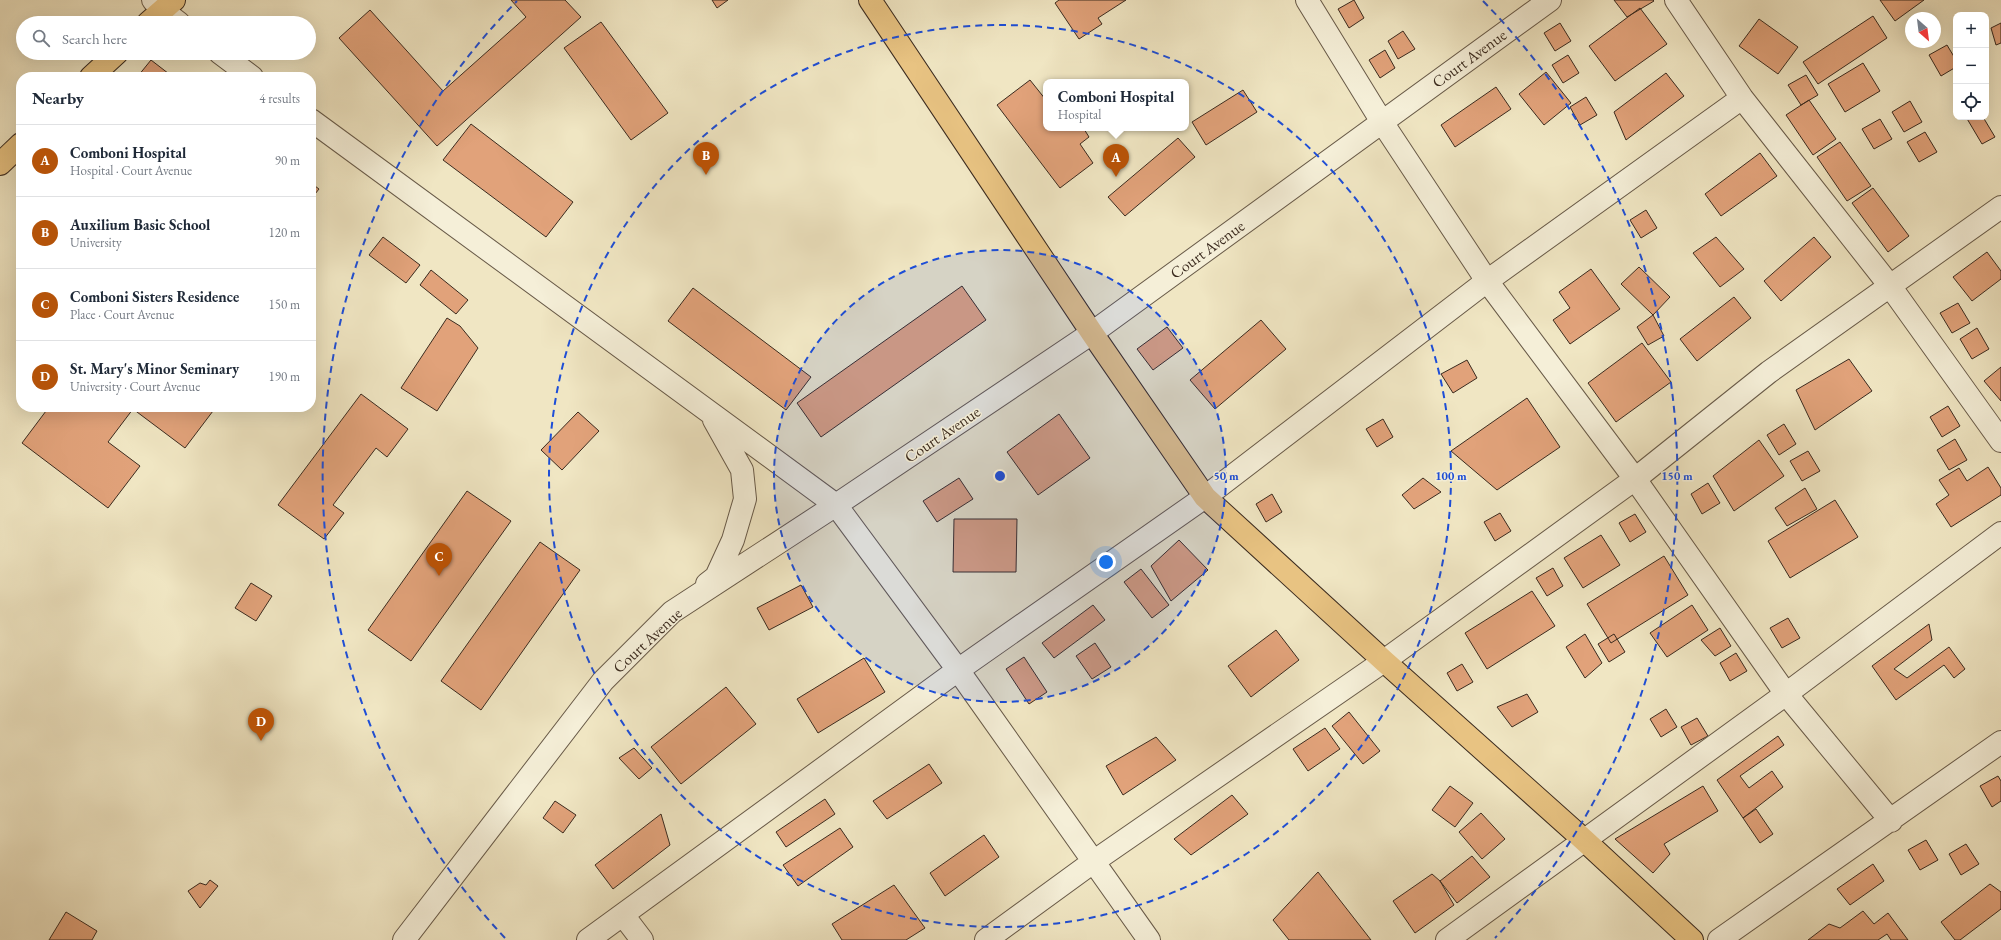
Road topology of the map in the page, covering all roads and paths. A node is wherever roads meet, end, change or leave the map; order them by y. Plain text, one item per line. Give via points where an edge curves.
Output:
1 (870, 0) edge
2 (1550, 0) edge
3 (1676, 0) edge
4 (1310, 1) edge
5 (159, 8) edge
6 (170, 16) edge
7 (109, 60) edge
8 (229, 60) edge
9 (96, 72) edge
10 (245, 72) edge
11 (1742, 98) junction
12 (1382, 122) junction
13 (316, 124) edge
14 (16, 149) edge
15 (0, 164) edge
16 (2001, 207) edge
17 (1487, 280) junction
18 (1890, 286) junction
19 (1092, 333) junction
20 (710, 414) junction
21 (2001, 441) edge
22 (1635, 479) junction
23 (1205, 497) junction
24 (836, 505) junction
25 (2001, 532) edge
26 (672, 612) junction
27 (1384, 661) junction
28 (958, 670) junction
29 (1786, 694) junction
30 (2001, 742) edge
31 (1891, 821) junction
32 (1584, 840) junction
33 (1093, 862) junction
34 (623, 915) junction
35 (404, 940) edge
36 (588, 940) edge
37 (642, 940) edge
38 (986, 940) edge
39 (1149, 940) edge
40 (1447, 940) edge
41 (1692, 940) edge
42 (1719, 940) edge

1 - 19 main road
2 - 12 street, Court Avenue
3 - 11 street
4 - 12 street
5 - 6 street
7 - 9 main road
8 - 10 street
11 - 17 street
11 - 18 street
12 - 17 street
12 - 19 street, Court Avenue
13 - 20 street
14 - 15 main road
16 - 18 street
17 - 22 street
17 - 23 street
18 - 21 street
18 - 22 street via 1769,372
19 - 23 main road
19 - 24 street, Court Avenue
20 - 24 street
20 - 26 street via 742,470 745,498 733,540 716,577
22 - 27 street
22 - 29 street
23 - 27 main road
23 - 28 street
24 - 26 street, Court Avenue
24 - 28 street
25 - 29 street
26 - 35 street, Court Avenue via 603,681
27 - 32 main road
27 - 33 street
28 - 33 street
28 - 34 street
29 - 31 street
29 - 32 street
30 - 31 street
31 - 42 street
32 - 40 street
32 - 41 main road
33 - 38 street
33 - 39 street
34 - 36 street
34 - 37 street

